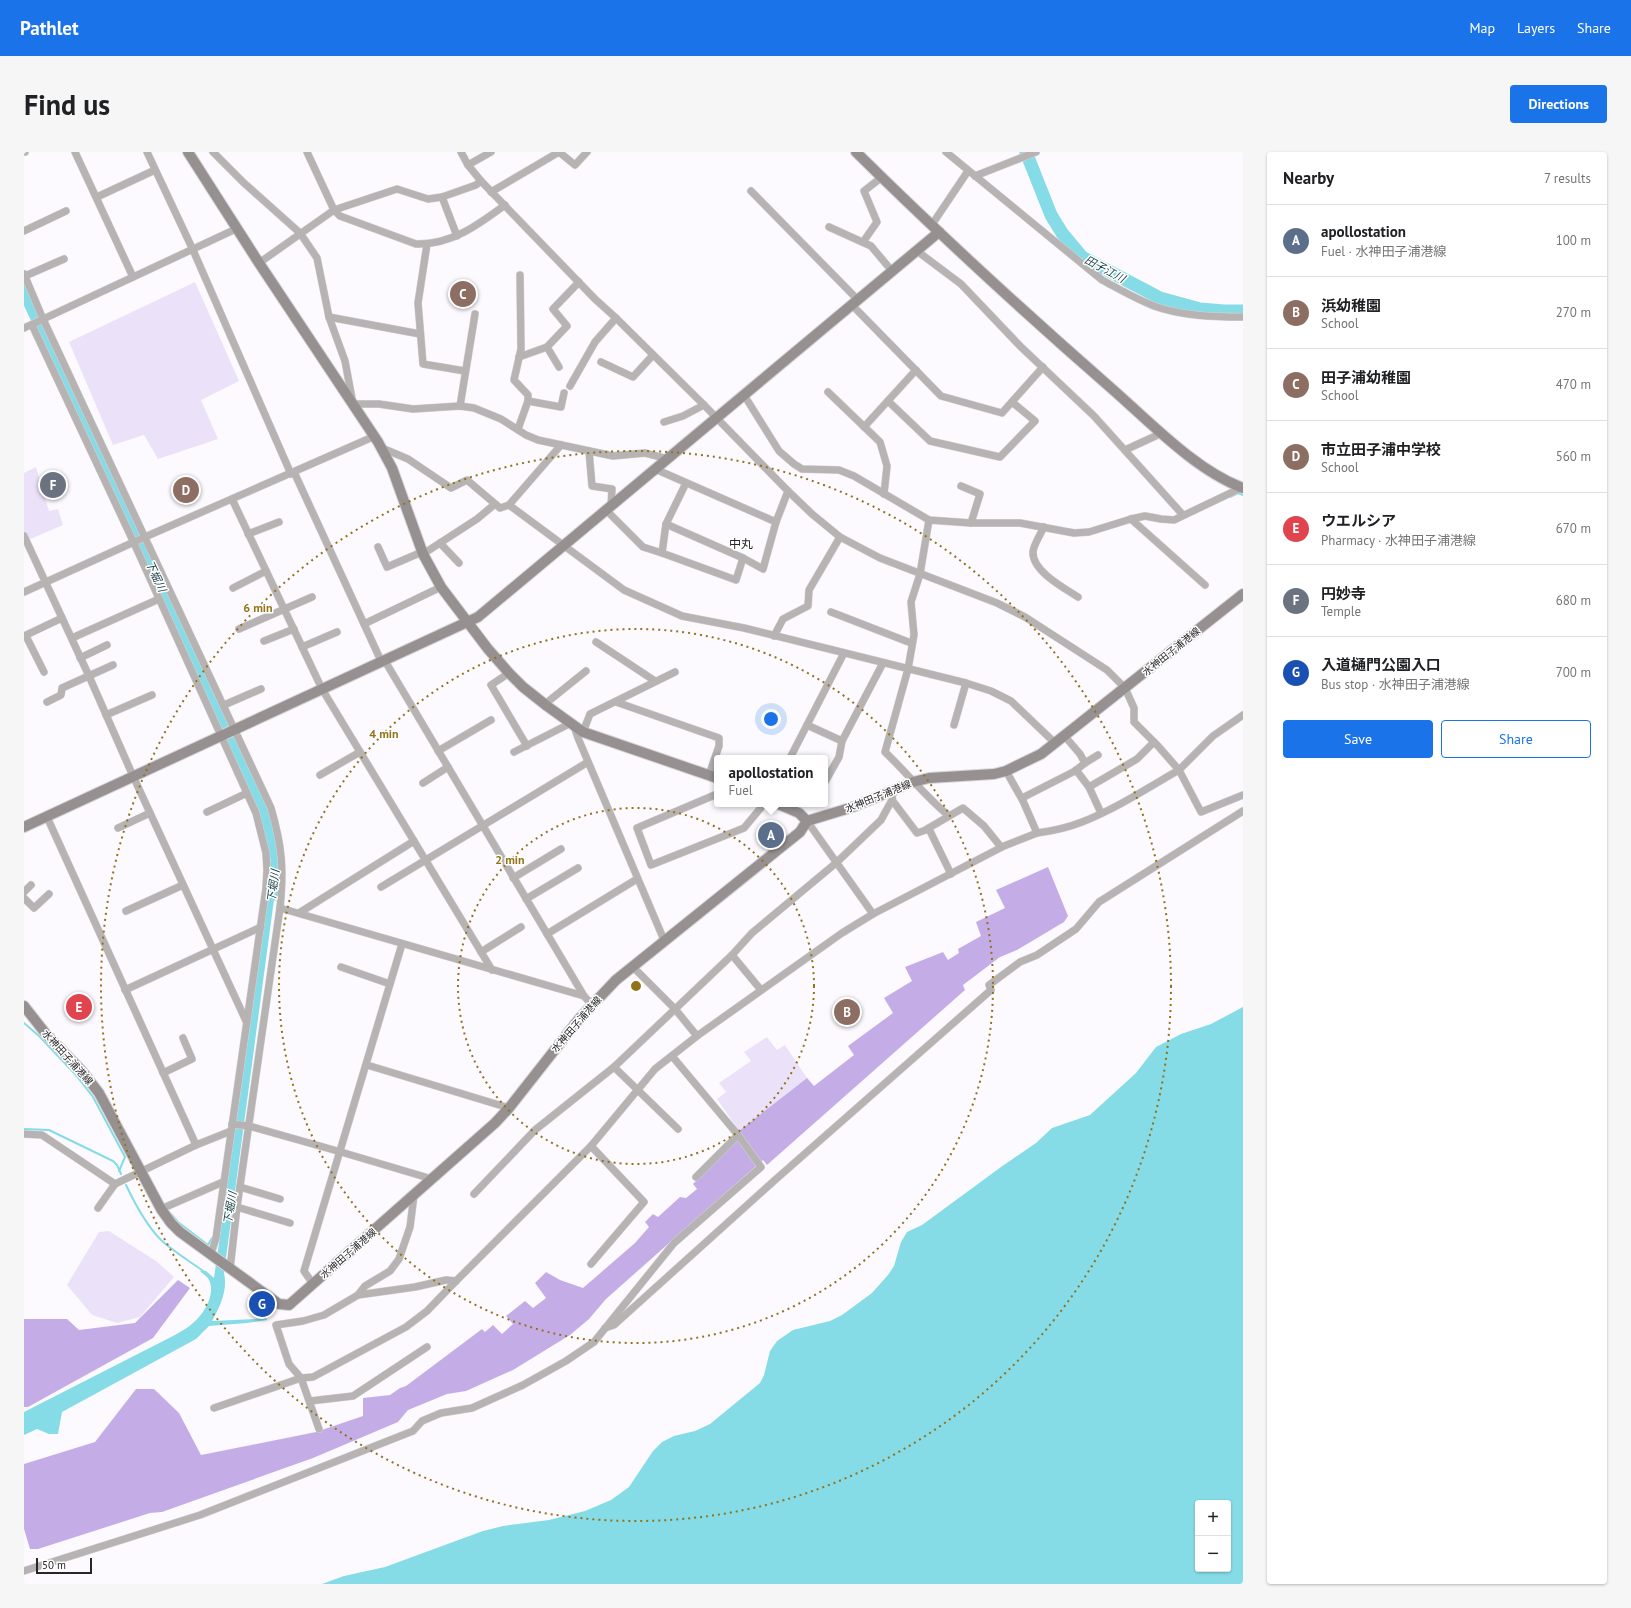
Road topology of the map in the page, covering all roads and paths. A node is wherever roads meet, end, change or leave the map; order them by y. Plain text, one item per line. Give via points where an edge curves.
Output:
1 (75, 152) edge
2 (147, 152) edge
3 (188, 152) edge
4 (213, 152) edge
5 (307, 152) edge
6 (461, 152) edge
7 (491, 152) edge
8 (559, 152) edge
9 (587, 152) edge
10 (856, 152) edge
11 (946, 152) edge
12 (1035, 153) edge
13 (468, 165) junction
14 (155, 170) junction
15 (968, 171) junction
16 (975, 176) junction
17 (882, 178) junction
18 (481, 181) junction
19 (751, 191) dead end
20 (491, 192) junction
21 (97, 197) junction
22 (442, 197) junction
23 (505, 205) junction
24 (334, 210) junction
25 (66, 211) dead end
26 (829, 227) dead end
27 (238, 228) junction
28 (935, 229) junction
29 (24, 231) edge
30 (300, 234) junction
31 (457, 236) junction
32 (863, 242) junction
33 (427, 244) junction
34 (193, 250) junction
35 (917, 251) junction
36 (64, 259) dead end
37 (259, 263) junction
38 (892, 271) junction
39 (25, 275) edge
40 (520, 275) dead end
41 (133, 277) junction
42 (579, 282) junction
43 (855, 302) junction
44 (475, 314) dead end
45 (329, 317) junction
46 (1243, 317) edge
47 (616, 318) junction
48 (43, 320) junction
49 (32, 324) junction
50 (24, 328) edge
51 (420, 334) junction
52 (547, 347) junction
53 (653, 355) junction
54 (519, 356) junction
55 (601, 362) dead end
56 (559, 366) dead end
57 (1043, 367) junction
58 (916, 370) junction
59 (464, 371) junction
60 (570, 386) dead end
61 (828, 392) dead end
62 (564, 393) dead end
63 (744, 395) junction
64 (528, 401) junction
65 (888, 401) junction
66 (1012, 402) junction
67 (353, 404) junction
68 (704, 404) junction
69 (460, 406) junction
70 (717, 418) junction
71 (664, 422) dead end
72 (864, 427) junction
73 (518, 430) junction
74 (1162, 433) junction
75 (374, 436) junction
76 (561, 445) junction
77 (382, 448) junction
78 (1125, 450) junction
79 (589, 451) junction
80 (668, 459) junction
81 (655, 469) junction
82 (293, 473) junction
83 (686, 483) junction
84 (961, 486) dead end
85 (1242, 488) edge
86 (788, 491) junction
87 (884, 494) junction
88 (232, 500) junction
89 (495, 504) junction
90 (509, 505) junction
91 (608, 508) junction
92 (1183, 515) junction
93 (1131, 519) junction
94 (929, 520) junction
95 (279, 522) dead end
96 (776, 522) junction
97 (971, 523) junction
98 (666, 524) junction
99 (1044, 527) junction
100 (248, 534) junction
101 (24, 536) edge
102 (144, 537) junction
103 (840, 537) junction
104 (134, 543) junction
105 (440, 543) junction
106 (564, 545) junction
107 (378, 547) dead end
108 (422, 553) junction
109 (662, 553) junction
110 (744, 558) junction
111 (459, 562) dead end
112 (266, 571) junction
113 (920, 574) junction
114 (46, 583) junction
115 (1205, 585) dead end
116 (441, 587) junction
117 (233, 588) dead end
118 (24, 592) edge
119 (1243, 594) edge
120 (312, 597) dead end
121 (1078, 597) dead end
122 (158, 599) junction
123 (284, 609) junction
124 (831, 612) dead end
125 (62, 618) junction
126 (469, 622) junction
127 (364, 624) junction
128 (239, 629) dead end
129 (294, 629) junction
130 (337, 632) dead end
131 (25, 636) edge
132 (774, 636) junction
133 (72, 638) junction
134 (264, 641) dead end
135 (596, 642) dead end
136 (911, 643) junction
137 (107, 645) dead end
138 (302, 647) junction
139 (844, 653) junction
140 (80, 658) junction
141 (383, 662) junction
142 (883, 663) junction
143 (113, 665) dead end
144 (908, 669) junction
145 (586, 671) dead end
146 (44, 672) dead end
147 (675, 672) dead end
148 (509, 673) junction
149 (89, 676) junction
150 (655, 681) junction
151 (966, 684) junction
152 (1125, 688) junction
153 (261, 689) dead end
154 (322, 689) junction
155 (152, 695) dead end
156 (47, 702) dead end
157 (616, 702) junction
158 (545, 704) junction
159 (224, 705) junction
160 (1243, 714) edge
161 (106, 715) junction
162 (491, 720) dead end
163 (573, 724) junction
164 (807, 724) junction
165 (954, 725) dead end
166 (235, 730) junction
167 (583, 732) junction
168 (221, 736) junction
169 (1068, 740) dead end
170 (842, 741) junction
171 (1154, 742) junction
172 (1055, 744) junction
173 (527, 746) junction
174 (438, 751) junction
175 (360, 752) junction
176 (514, 752) dead end
177 (717, 755) edge
178 (792, 755) edge
179 (1098, 755) dead end
180 (588, 762) junction
181 (1085, 763) junction
182 (448, 768) junction
183 (1076, 770) junction
184 (1179, 770) junction
185 (1006, 771) junction
186 (320, 775) dead end
187 (133, 776) junction
188 (713, 777) edge
189 (828, 777) edge
190 (915, 782) junction
191 (423, 783) dead end
192 (1089, 787) junction
193 (247, 793) junction
194 (714, 795) edge
195 (1243, 795) edge
196 (893, 796) junction
197 (1022, 798) junction
198 (762, 807) edge
199 (785, 807) edge
200 (1243, 811) edge
201 (207, 812) dead end
202 (150, 813) junction
203 (1101, 813) junction
204 (949, 816) junction
205 (47, 817) junction
206 (807, 821) junction
207 (483, 826) junction
208 (24, 827) edge
209 (118, 828) dead end
210 (927, 829) junction
211 (1037, 833) junction
212 (414, 841) junction
213 (1001, 848) junction
214 (561, 849) dead end
215 (425, 859) junction
216 (836, 863) junction
217 (578, 868) dead end
218 (950, 874) junction
219 (513, 878) junction
220 (637, 879) junction
221 (30, 885) dead end
222 (183, 885) junction
223 (381, 887) dead end
224 (24, 892) edge
225 (49, 894) dead end
226 (24, 898) edge
227 (526, 899) junction
228 (280, 908) junction
229 (126, 911) dead end
230 (299, 913) junction
231 (873, 914) junction
232 (261, 927) junction
233 (521, 927) dead end
234 (547, 934) junction
235 (664, 940) junction
236 (402, 944) junction
237 (212, 949) junction
238 (481, 952) junction
239 (732, 955) junction
240 (632, 966) junction
241 (341, 967) dead end
242 (492, 970) junction
243 (390, 984) junction
244 (125, 990) junction
245 (761, 990) junction
246 (584, 996) junction
247 (592, 1005) junction
248 (24, 1006) edge
249 (675, 1009) junction
250 (247, 1023) junction
251 (697, 1036) junction
252 (183, 1038) dead end
253 (672, 1056) junction
254 (367, 1065) junction
255 (614, 1067) junction
256 (163, 1073) junction
257 (638, 1090) junction
258 (509, 1108) junction
259 (249, 1126) junction
260 (231, 1128) junction
261 (678, 1129) dead end
262 (24, 1134) edge
263 (738, 1135) junction
264 (196, 1145) junction
265 (591, 1146) junction
266 (341, 1152) junction
267 (140, 1171) junction
268 (696, 1177) dead end
269 (432, 1179) junction
270 (223, 1182) junction
271 (115, 1184) junction
272 (240, 1186) junction
273 (474, 1194) dead end
274 (414, 1195) junction
275 (280, 1199) dead end
276 (237, 1207) junction
277 (98, 1208) dead end
278 (161, 1209) junction
279 (290, 1223) dead end
280 (213, 1256) junction
281 (591, 1264) dead end
282 (229, 1267) junction
283 (456, 1280) junction
284 (312, 1284) junction
285 (358, 1295) junction
286 (605, 1328) junction
287 (426, 1347) dead end
288 (301, 1378) junction
289 (310, 1402) junction
290 (214, 1408) dead end
291 (319, 1429) dead end
292 (24, 1571) edge

1 - 21 street
2 - 14 street
3 - 27 street
4 - 30 street
5 - 24 street
6 - 13 street
7 - 13 street
8 - 9 street via 575,165
8 - 20 street
10 - 17 street
11 - 15 street
12 - 16 street
13 - 18 street
14 - 21 street
14 - 34 street
15 - 16 street
15 - 28 street
16 - 46 street via 1102,280 1127,294 1185,314
17 - 28 street
17 - 32 street via 864,191 877,222
18 - 20 street
18 - 22 street
19 - 43 street
20 - 23 street
21 - 41 street
22 - 24 street via 428,200 397,189
22 - 31 street
23 - 31 street via 480,224
23 - 42 street
24 - 30 street
24 - 33 street via 340,216 416,244
25 - 29 street
26 - 32 street
27 - 34 street
27 - 37 street
28 - 35 street
28 - 74 street
30 - 37 street
30 - 45 street via 317,258
31 - 33 street
32 - 38 street via 871,246
33 - 51 street via 418,303
34 - 41 street
34 - 82 street
35 - 38 street
35 - 57 street via 961,284
36 - 39 street
37 - 67 street
38 - 43 street
39 - 48 street
40 - 54 street
41 - 48 street
42 - 47 street
42 - 52 street via 553,309 567,326
43 - 58 street
43 - 63 street
44 - 59 street
45 - 51 street
45 - 67 street via 345,361
47 - 53 street
47 - 60 street via 595,342
48 - 49 street
48 - 102 street
49 - 50 street
49 - 104 street
51 - 59 street via 423,364
52 - 54 street
52 - 56 street
53 - 55 street via 633,377
53 - 68 street
54 - 64 street via 514,380 528,395
57 - 66 street
57 - 78 street
58 - 65 street
58 - 66 street via 941,396 1002,413
59 - 69 street
61 - 72 street
62 - 64 street via 561,408
63 - 70 street
63 - 87 street via 779,450 794,464 802,469 839,470
64 - 73 street
65 - 66 street via 930,442 1000,457 1034,421
65 - 72 street
67 - 69 street via 379,404 413,409
67 - 75 street
68 - 70 street
68 - 71 street via 683,416
69 - 73 street via 474,408 501,419
70 - 80 street
70 - 86 street
72 - 87 street via 880,442 884,455 887,466
73 - 76 street via 538,440
74 - 78 street
74 - 85 street via 1212,474
75 - 77 street
75 - 82 street
76 - 79 street
76 - 90 street
77 - 89 street via 408,459 451,488 467,480
77 - 108 street via 392,468
78 - 92 street
79 - 80 street via 612,456 645,453
79 - 91 street via 592,486 612,489
80 - 81 street
81 - 83 street
81 - 91 street
82 - 88 street
82 - 127 street
83 - 96 street
83 - 98 street
84 - 97 street via 980,494
85 - 92 street
86 - 96 street
86 - 103 street
87 - 94 street
88 - 100 street
88 - 102 street
89 - 90 street via 500,508
89 - 105 street
90 - 106 street
91 - 106 street
91 - 109 street via 643,547
92 - 93 street via 1174,520 1144,516
93 - 99 street via 1090,532 1074,533
93 - 115 street
94 - 97 street
94 - 113 street
95 - 100 street
96 - 110 street via 763,569
97 - 99 street via 1020,523
98 - 109 street
98 - 110 street
99 - 121 street via 1033,552 1036,566
100 - 112 street
101 - 114 street
102 - 104 street
102 - 159 street
103 - 113 street via 880,558
103 - 132 street via 809,590 808,606 783,619
104 - 114 street
104 - 122 street
105 - 108 street
105 - 111 street
106 - 126 street
106 - 132 street via 624,590 682,616
107 - 108 street via 387,567
108 - 116 street
109 - 110 street via 736,580
112 - 117 street
112 - 123 street
113 - 136 street via 911,602 914,634
113 - 152 street via 997,603 1025,618 1107,670
114 - 118 street
114 - 125 street
116 - 126 street
116 - 127 street
119 - 152 street, 水神田子浦港線
120 - 123 street
122 - 133 street
122 - 168 street
123 - 128 street
123 - 129 street
124 - 136 street
125 - 131 street
125 - 133 street
126 - 141 street
126 - 148 street
127 - 141 street
129 - 134 street
129 - 138 street
130 - 138 street
131 - 146 street
132 - 139 street
133 - 140 street
135 - 150 street
136 - 144 street
137 - 140 street
138 - 154 street
139 - 142 street
139 - 164 street
140 - 149 street
141 - 154 street
141 - 174 street
142 - 144 street
142 - 170 street
143 - 149 street
144 - 151 street
144 - 190 street via 885,752
145 - 158 street
147 - 150 street
148 - 158 street
148 - 173 street via 491,685
149 - 156 street via 62,688 61,695
149 - 161 street
150 - 157 street
151 - 165 street
151 - 172 street via 991,691 1011,701
152 - 171 street via 1134,708 1134,722
152 - 172 street, 水神田子浦港線
153 - 159 street
154 - 166 street
154 - 175 street
155 - 161 street
157 - 167 street via 590,714
157 - 177 street via 719,738
158 - 163 street
159 - 166 street
160 - 184 street via 1213,736
161 - 187 street
162 - 174 street
163 - 167 street
163 - 173 street
163 - 180 street
164 - 170 street
164 - 178 street
166 - 168 street
166 - 228 street via 271,808 276,826 283,880
167 - 188 street
168 - 187 street
168 - 193 street
169 - 181 street
170 - 189 street via 839,757
171 - 184 street
171 - 192 street via 1137,759
172 - 185 street, 水神田子浦港線 via 1041,754
173 - 176 street
174 - 182 street
175 - 186 street
175 - 212 street
179 - 181 street
180 - 207 street
180 - 220 street
181 - 183 street
182 - 191 street
182 - 207 street
183 - 192 street
183 - 197 street
184 - 195 street via 1201,812
184 - 203 street
185 - 190 street, 水神田子浦港線 via 929,778
185 - 197 street
187 - 202 street
187 - 205 street
190 - 196 street, 水神田子浦港線
190 - 204 street
192 - 203 street
193 - 201 street
193 - 232 street via 256,813 266,853 267,870
194 - 198 street via 637,828 651,865 744,828
196 - 206 street, 水神田子浦港線
196 - 210 street via 917,833
196 - 216 street via 881,820
197 - 211 street
199 - 206 street via 799,813
200 - 286 street via 1098,902 1076,929 1037,955 1020,962 988,985 991,990 614,1325
202 - 209 street
202 - 222 street
203 - 211 street via 1083,822
204 - 210 street
204 - 213 street via 963,808 984,826
205 - 208 street
205 - 244 street
206 - 216 street
206 - 235 street, 水神田子浦港線 via 800,832
207 - 215 street
207 - 219 street
210 - 218 street
211 - 213 street
212 - 215 street
212 - 230 street
213 - 218 street
214 - 219 street
215 - 223 street
215 - 238 street
216 - 231 street
216 - 239 street via 752,933
217 - 227 street
218 - 231 street
219 - 227 street
220 - 234 street
220 - 235 street
221 - 224 street
222 - 229 street
222 - 237 street
225 - 226 street via 34,908
227 - 234 street
228 - 230 street
228 - 259 street
230 - 236 street
231 - 245 street
232 - 237 street
232 - 250 street
233 - 238 street
234 - 246 street
235 - 240 street, 水神田子浦港線
236 - 242 street
236 - 243 street
237 - 244 street
237 - 250 street
238 - 242 street
239 - 245 street
239 - 249 street
240 - 247 street, 水神田子浦港線
240 - 249 street
241 - 243 street
242 - 246 street
243 - 254 street
244 - 256 street
245 - 251 street
246 - 247 street
247 - 258 street, 水神田子浦港線
248 - 267 street, 水神田子浦港線 via 46,1034 92,1082
249 - 251 street
249 - 255 street
250 - 260 street
251 - 253 street
252 - 256 street via 192,1059
253 - 257 street via 655,1069
253 - 263 street
254 - 258 street
254 - 266 street
255 - 257 street
255 - 273 street via 535,1130
256 - 264 street
257 - 261 street
257 - 265 street
258 - 269 street, 水神田子浦港線
259 - 260 street
259 - 266 street
259 - 272 street
260 - 264 street
260 - 270 street
262 - 271 street via 42,1135
263 - 268 street
263 - 286 street via 761,1167 674,1243
264 - 267 street
265 - 281 street via 644,1202
265 - 283 street
266 - 269 street
266 - 284 street via 304,1272
267 - 271 street
267 - 278 street, 水神田子浦港線
269 - 274 street, 水神田子浦港線
270 - 278 street
270 - 280 street
271 - 277 street
272 - 275 street
272 - 276 street
274 - 284 street, 水神田子浦港線
274 - 285 street via 410,1227 399,1259 390,1271 365,1286
276 - 279 street
276 - 282 street
278 - 280 street, 水神田子浦港線 via 180,1232
280 - 282 street, 水神田子浦港線
282 - 284 street, 水神田子浦港線 via 279,1304 289,1304
283 - 285 street
283 - 288 street via 427,1311 406,1327 313,1377
285 - 288 street via 324,1315 276,1325 290,1364
286 - 292 street via 594,1342 566,1361 523,1385 472,1408 441,1413 422,1421 413,1431 200,1515
287 - 289 street via 353,1396
288 - 289 street
288 - 290 street
289 - 291 street

